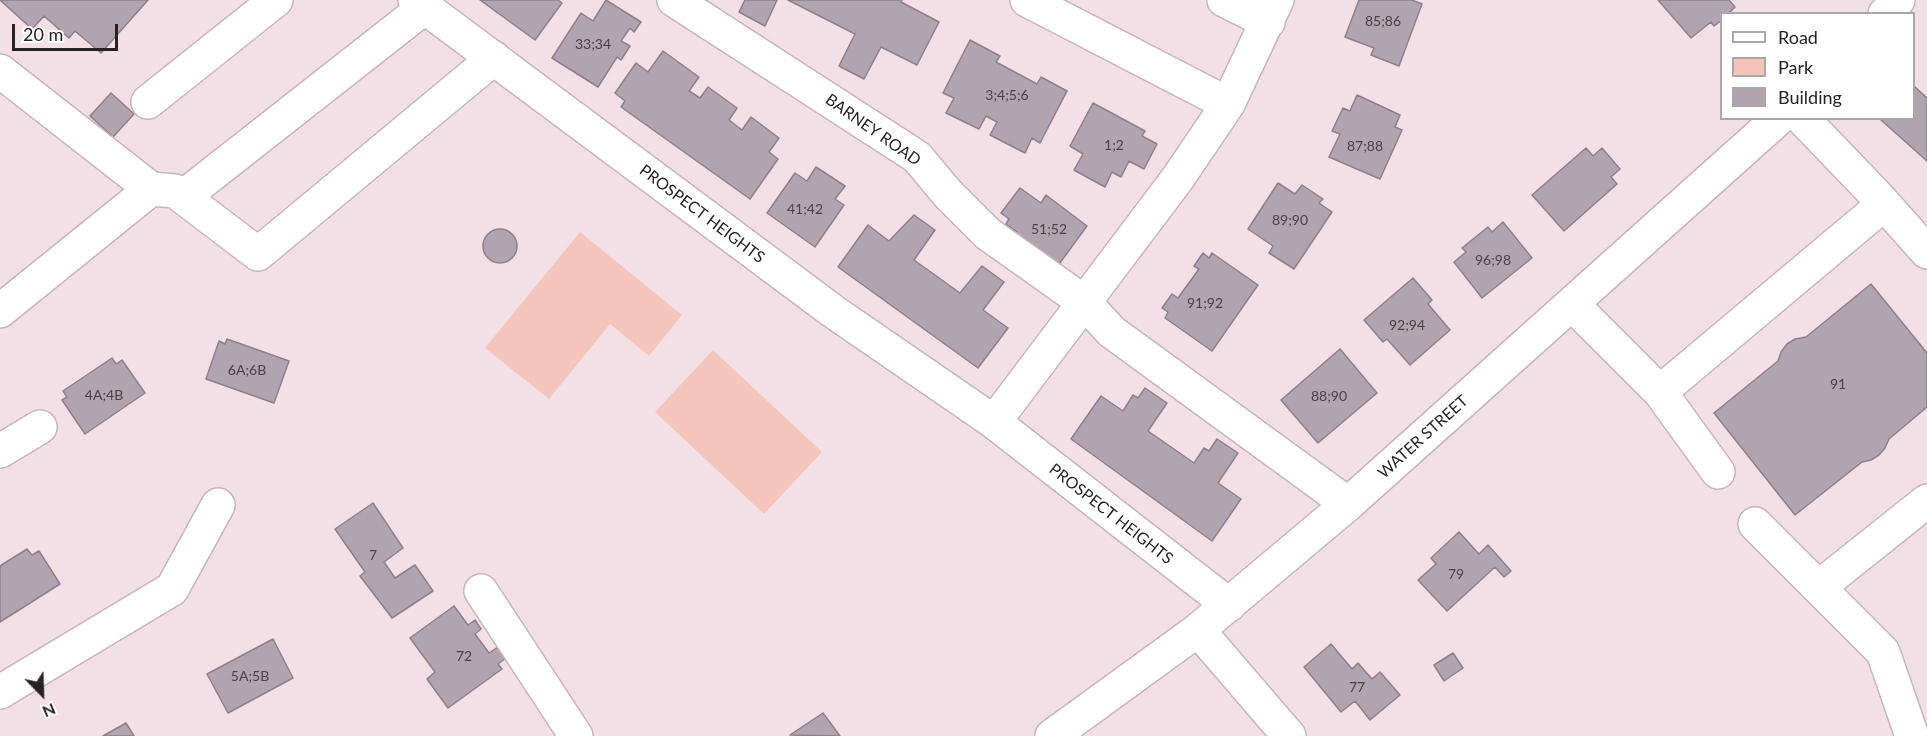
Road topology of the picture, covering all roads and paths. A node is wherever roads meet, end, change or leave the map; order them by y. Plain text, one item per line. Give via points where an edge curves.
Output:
1 (276, 0) edge
2 (674, 0) edge
3 (1027, 0) edge
4 (1224, 0) edge
5 (1898, 0) edge
6 (420, 4) edge
7 (1273, 11) edge
8 (1887, 12) edge
9 (494, 58) junction
10 (0, 71) edge
11 (148, 102) dead end
12 (1228, 104) junction
13 (1777, 120) edge
14 (1804, 120) edge
15 (151, 189) junction
16 (183, 197) junction
17 (1884, 204) junction
18 (1927, 252) edge
19 (1084, 302) junction
20 (1572, 304) junction
21 (0, 311) edge
22 (1660, 392) junction
23 (994, 423) junction
24 (40, 427) dead end
25 (0, 452) edge
26 (1718, 472) dead end
27 (1927, 501) edge
28 (1348, 504) junction
29 (218, 505) dead end
30 (1755, 524) dead end
31 (1819, 587) junction
32 (481, 591) dead end
33 (1229, 605) junction
34 (1198, 630) junction
35 (0, 692) edge
36 (576, 736) edge
37 (1052, 736) edge
38 (1289, 736) edge
39 (1912, 736) edge

1 - 11 street
2 - 19 street, BARNEY ROAD via 917,157 988,234
3 - 12 street
4 - 7 street
5 - 8 street
6 - 9 street, PROSPECT HEIGHTS
6 - 16 street
7 - 12 street
9 - 16 street via 258,254
9 - 23 street, PROSPECT HEIGHTS via 815,298
10 - 15 street
12 - 19 street via 1178,178
13 - 20 street, WATER STREET
14 - 17 street
15 - 16 street via 175,191
15 - 21 street
17 - 18 street
17 - 22 street
19 - 23 street
19 - 28 street, BARNEY ROAD via 1112,332
20 - 22 street
20 - 28 street, WATER STREET
22 - 26 street
23 - 33 street, PROSPECT HEIGHTS
24 - 25 street
27 - 31 street
28 - 33 street, WATER STREET
29 - 35 street via 172,589
30 - 31 street
31 - 39 street via 1883,652
32 - 36 street
33 - 34 street, WATER STREET
34 - 37 street, WATER STREET
34 - 38 street

